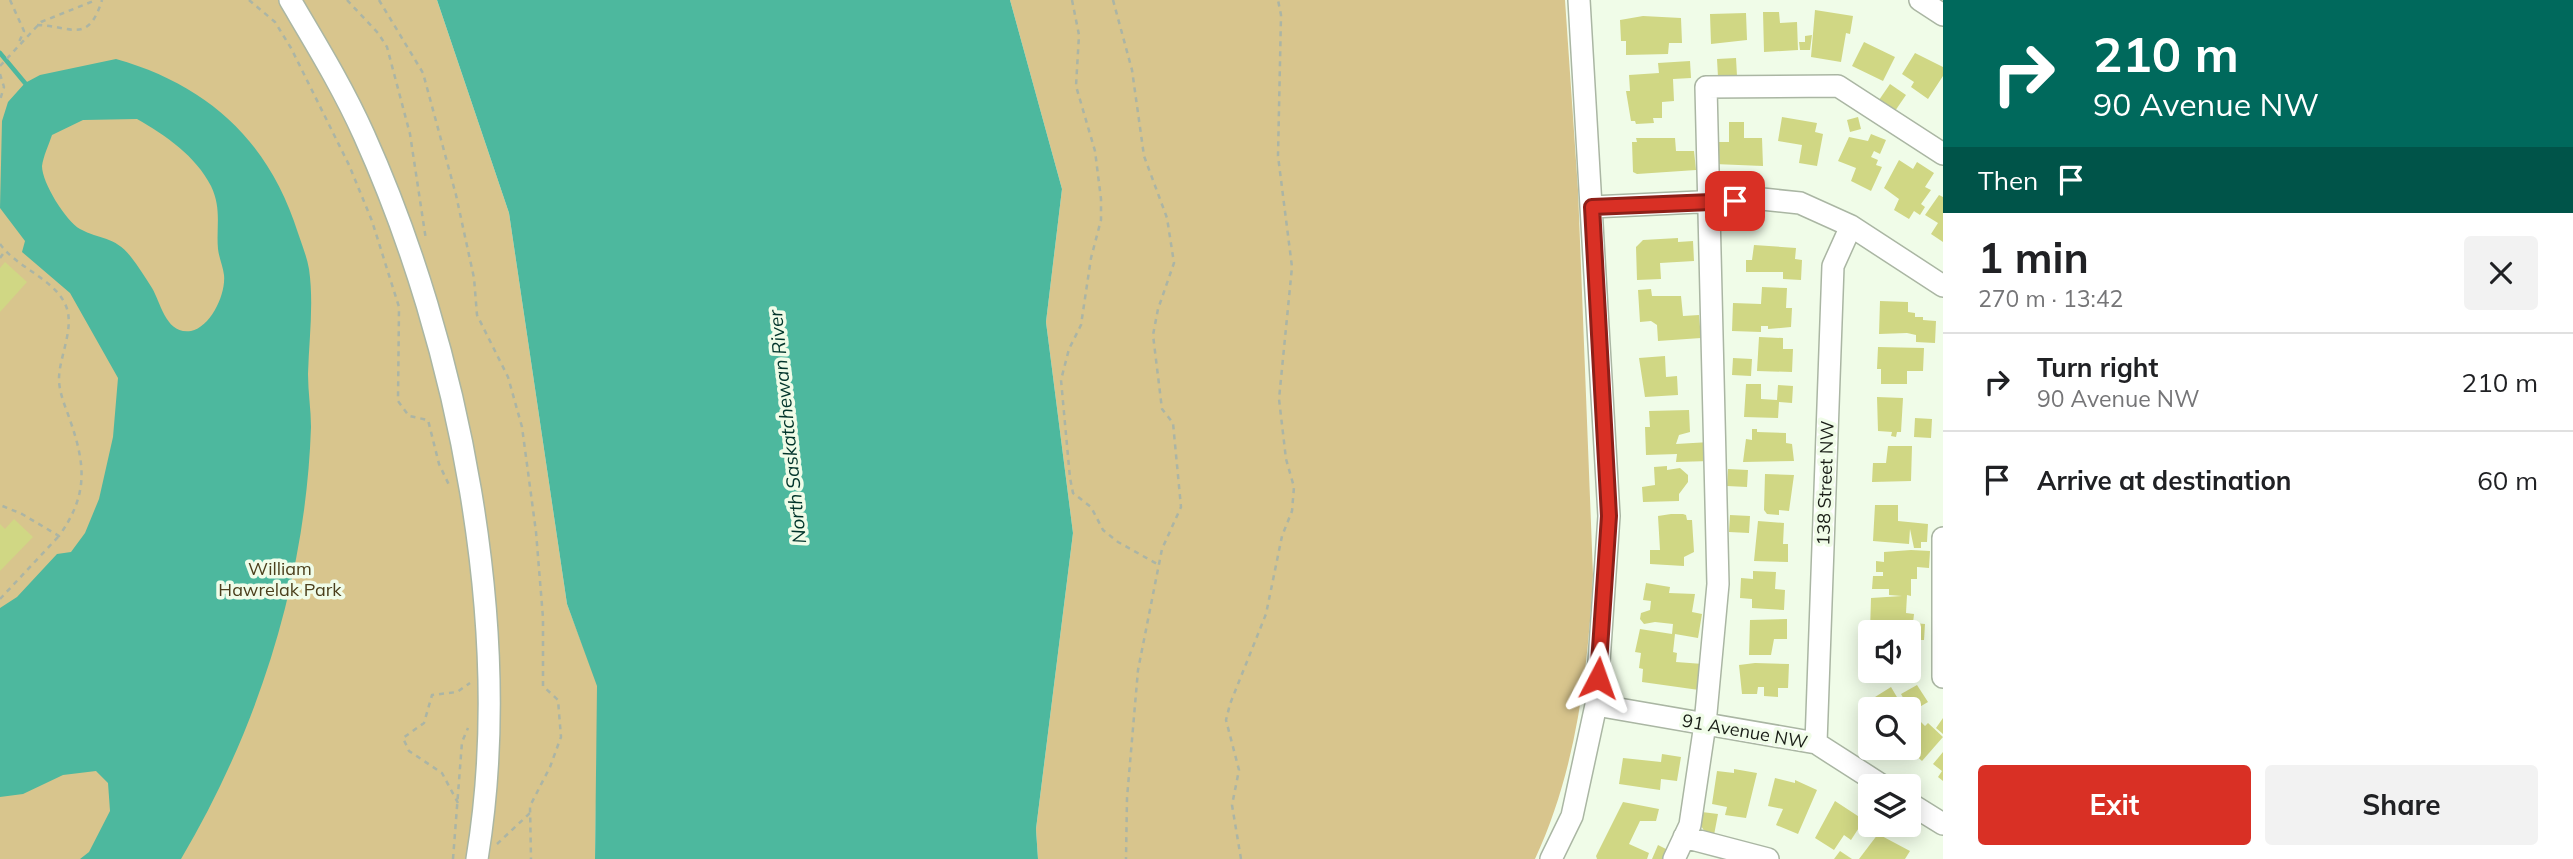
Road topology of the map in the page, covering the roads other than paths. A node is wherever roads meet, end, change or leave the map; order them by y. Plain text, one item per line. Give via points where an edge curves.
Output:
1 (290, 0) edge
2 (1579, 0) edge
3 (1920, 0) edge
4 (1943, 15) edge
5 (1943, 154) edge
6 (1707, 202) junction
7 (1592, 207) junction
8 (1851, 226) junction
9 (1943, 286) edge
10 (1943, 538) edge
11 (1943, 677) edge
12 (1595, 705) junction
13 (1705, 724) junction
14 (1816, 743) junction
15 (1864, 774) edge
16 (1921, 810) edge
17 (1943, 824) edge
18 (1684, 837) junction
19 (485, 853) edge
20 (1551, 859) edge
21 (1674, 859) edge
22 (1768, 859) edge

1 - 19 street via 377,165 410,250 449,382 476,533 486,657
2 - 7 street
3 - 4 street
5 - 6 street via 1838,86 1706,87
6 - 7 street
6 - 8 street via 1762,199 1800,203
6 - 13 street via 1718,584
7 - 12 street via 1609,516
8 - 9 street
8 - 14 street, 138 Street NW via 1833,265
10 - 11 street
12 - 13 street, 91 Avenue NW
12 - 20 street via 1572,816
13 - 14 street, 91 Avenue NW
13 - 18 street via 1690,825
14 - 15 street, 91 Avenue NW
16 - 17 street
18 - 21 street
18 - 22 street

